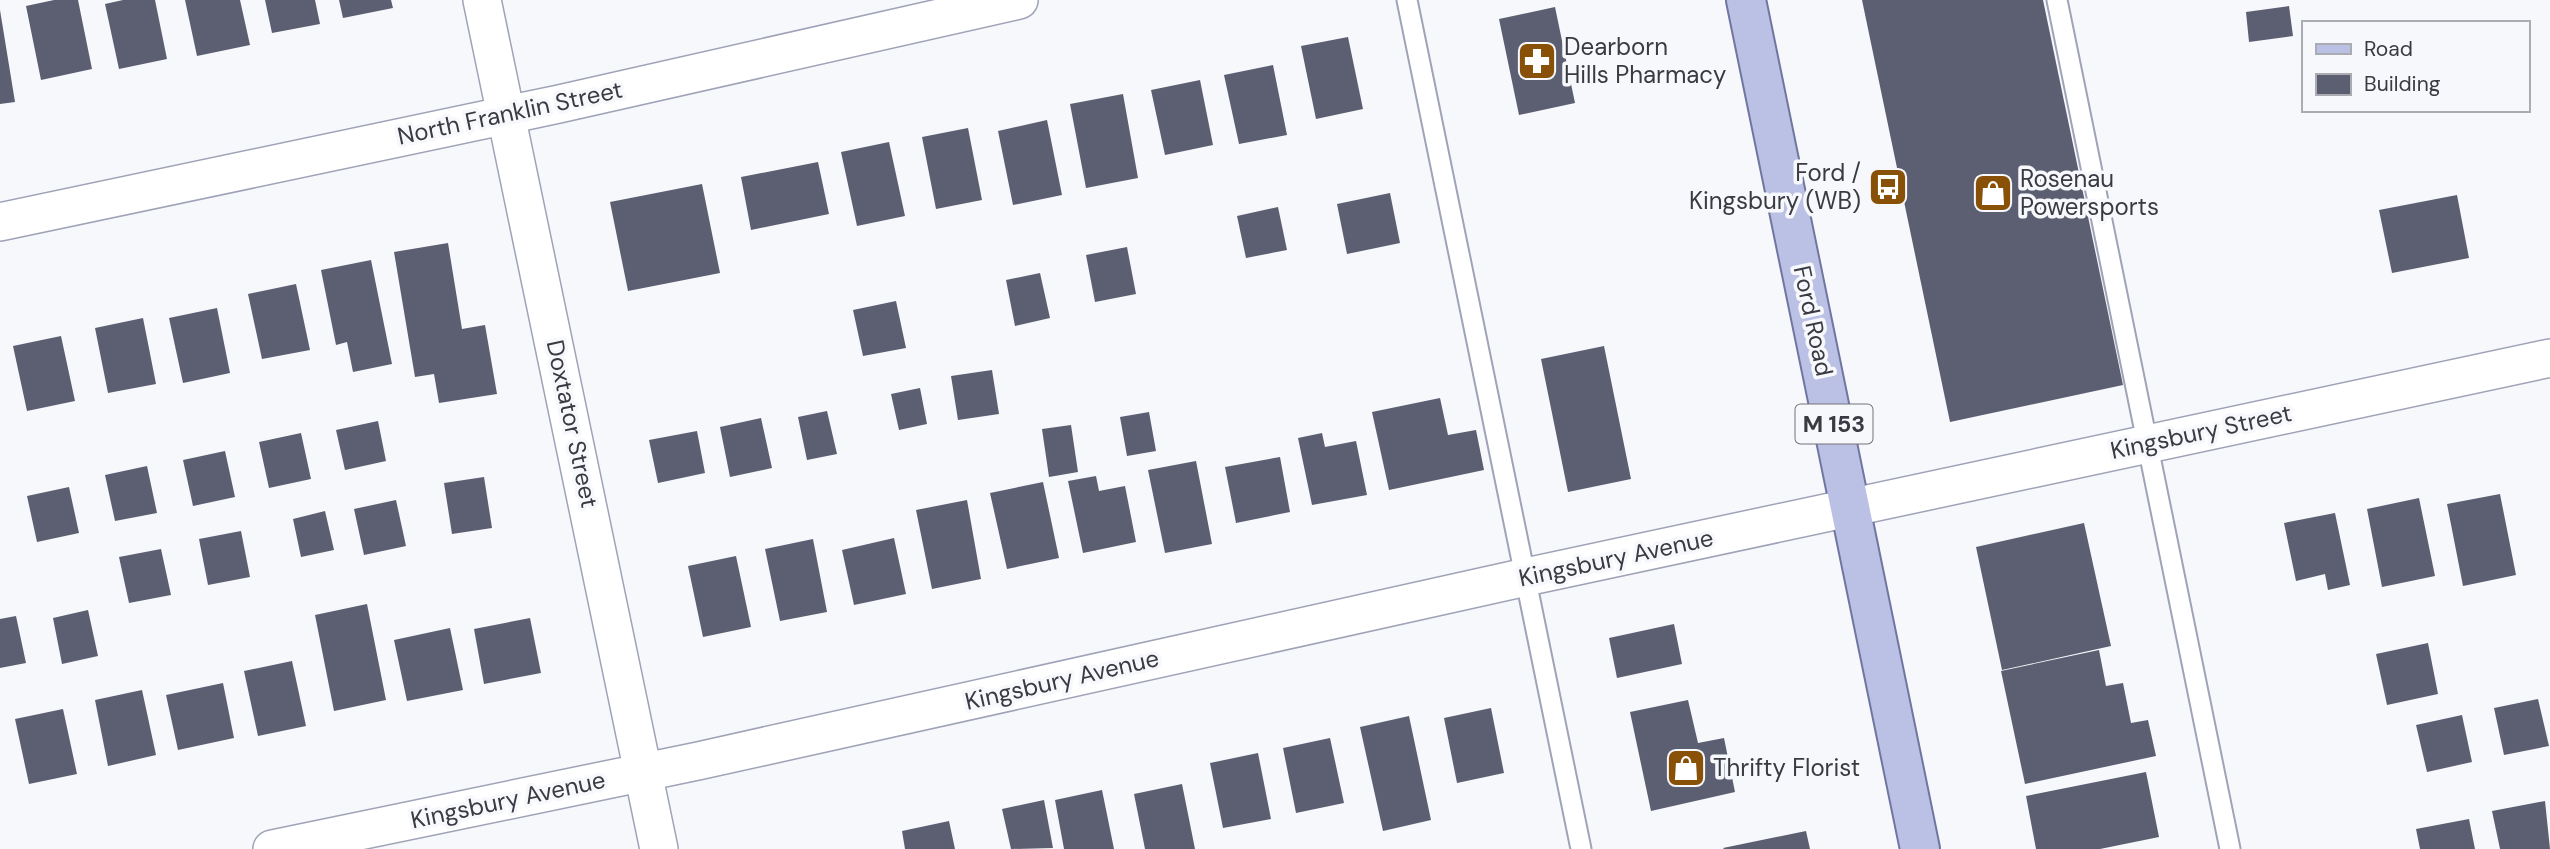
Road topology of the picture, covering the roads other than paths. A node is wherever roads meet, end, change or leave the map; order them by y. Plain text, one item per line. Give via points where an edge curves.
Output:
1 (482, 0) edge
2 (1019, 0) edge
3 (1407, 0) edge
4 (1746, 0) edge
5 (2056, 0) edge
6 (508, 113) junction
7 (0, 222) edge
8 (2550, 358) edge
9 (2147, 444) junction
10 (1852, 507) junction
11 (1526, 577) junction
12 (643, 772) junction
13 (272, 849) edge
14 (659, 849) edge
15 (1581, 849) edge
16 (1920, 849) edge
17 (2230, 849) edge

1 - 6 street, Doxtator Street
2 - 6 street, North Franklin Street
3 - 11 lane
4 - 10 main road, Ford Road / M 153
5 - 9 lane
6 - 7 street, North Franklin Street
6 - 12 street, Doxtator Street
8 - 9 street, Kingsbury Street
9 - 10 street, Kingsbury Street
9 - 17 lane
10 - 11 street, Kingsbury Avenue
10 - 16 main road, Ford Road / M 153
11 - 12 street, Kingsbury Avenue
11 - 15 lane
12 - 13 street, Kingsbury Avenue
12 - 14 street, Doxtator Street

